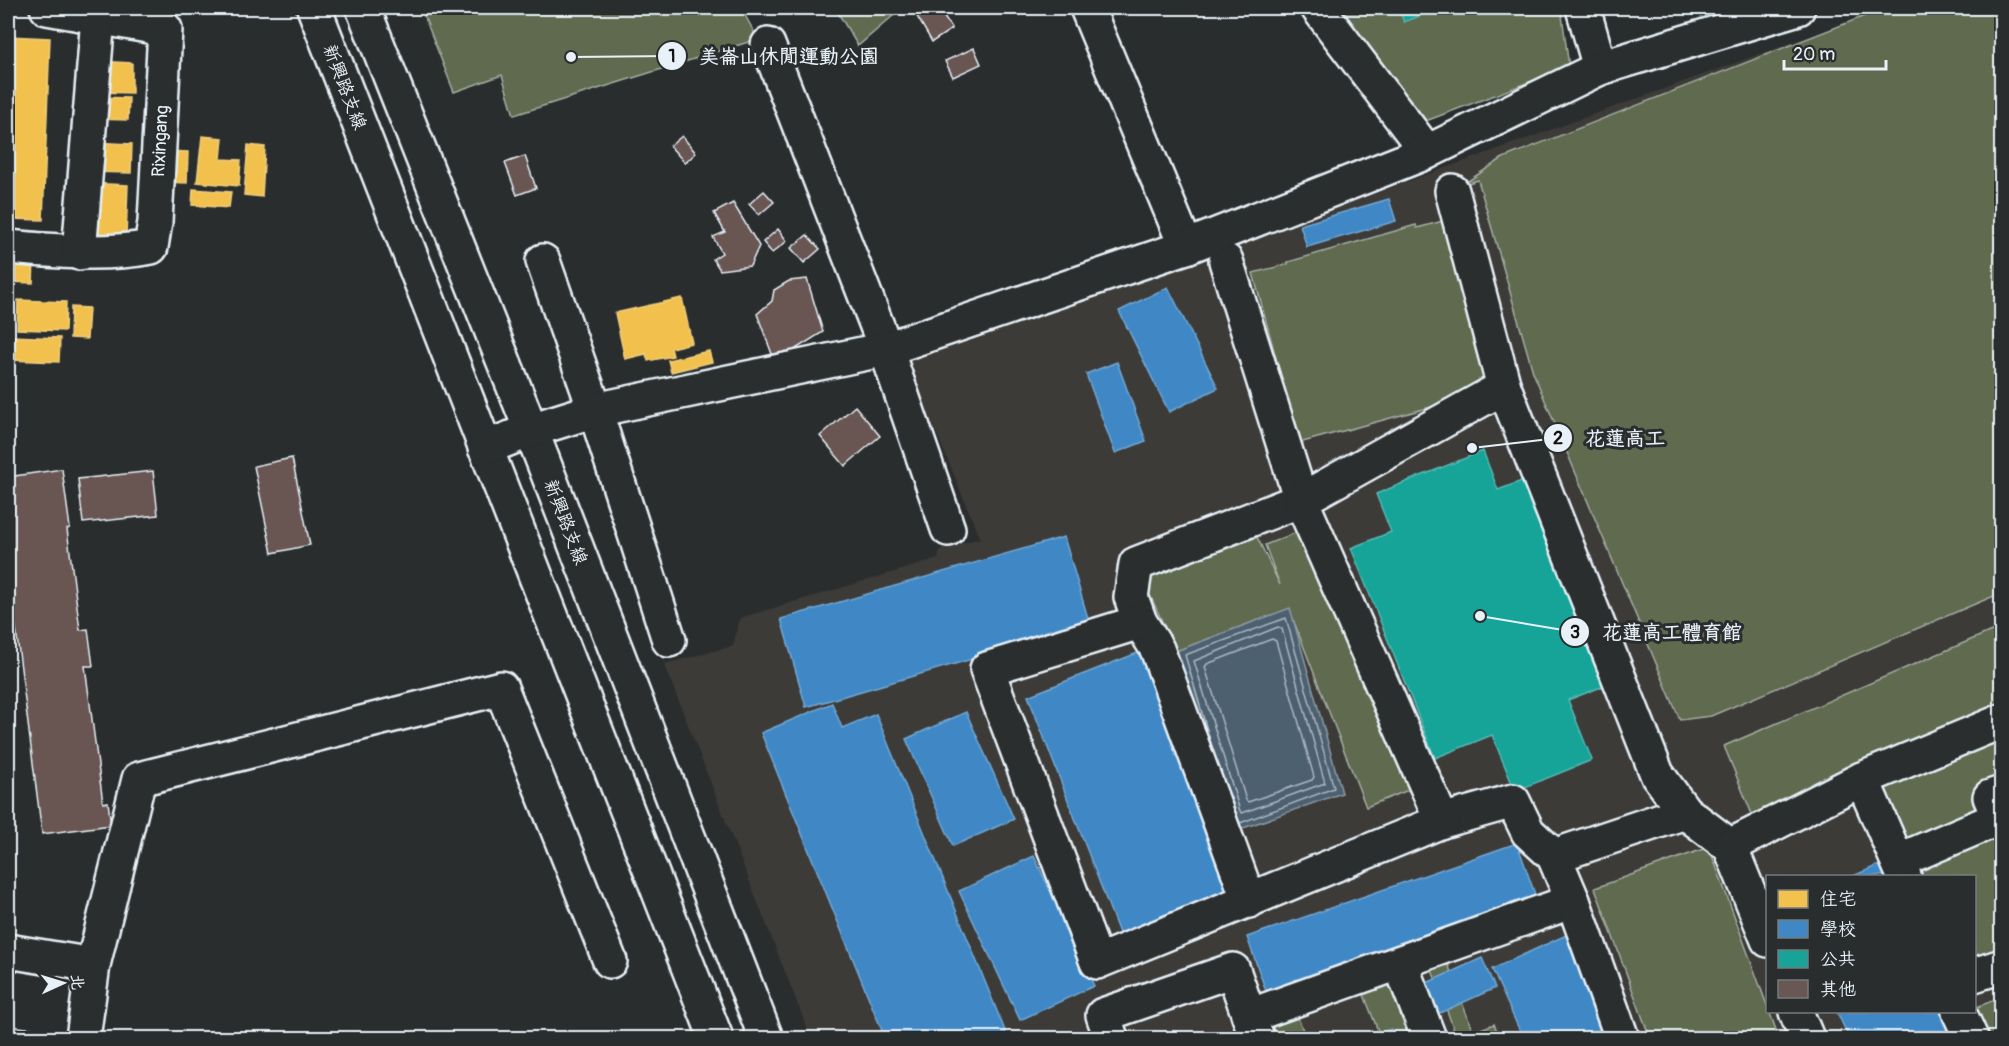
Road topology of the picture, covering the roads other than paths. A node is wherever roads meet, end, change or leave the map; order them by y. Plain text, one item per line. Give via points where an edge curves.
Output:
1 (47, 8) edge
2 (314, 8) edge
3 (363, 8) edge
4 (1087, 8) edge
5 (1318, 8) edge
6 (1583, 8) edge
7 (1797, 8) edge
8 (98, 17) junction
9 (768, 45) dead end
10 (1600, 69) junction
11 (1427, 152) junction
12 (1452, 190) dead end
13 (8, 247) edge
14 (1186, 247) junction
15 (79, 253) junction
16 (543, 261) dead end
17 (1226, 261) dead end
18 (886, 349) junction
19 (1504, 387) junction
20 (595, 410) junction
21 (531, 430) junction
22 (485, 448) junction
23 (1301, 500) junction
24 (948, 529) dead end
25 (1140, 622) junction
26 (669, 640) dead end
27 (2001, 722) edge
28 (1862, 779) junction
29 (2001, 792) edge
30 (1685, 812) junction
31 (1442, 821) junction
32 (1730, 846) junction
33 (1554, 856) junction
34 (1901, 869) edge
35 (1249, 900) junction
36 (1573, 901) junction
37 (1766, 937) edge
38 (8, 951) edge
39 (610, 961) dead end
40 (1400, 963) junction
41 (93, 965) junction
42 (2001, 966) edge
43 (1976, 974) edge
44 (1797, 1013) edge
45 (1960, 1013) edge
46 (1253, 1027) edge
47 (83, 1038) edge
48 (716, 1038) edge
49 (766, 1038) edge
50 (1111, 1038) edge
51 (1429, 1038) edge
52 (1622, 1038) edge
53 (1807, 1038) edge
54 (1971, 1038) edge

1 - 8 street, Rixingang
2 - 22 street, 新興路支線
3 - 21 street, 新興路支線
4 - 14 street
5 - 11 street
6 - 10 street
7 - 10 street
8 - 15 street
8 - 15 street, Rixingang via 165,30 155,222 151,247
9 - 18 street
10 - 11 street
11 - 14 street
12 - 19 street
13 - 15 street, Rixingang
14 - 18 street
16 - 20 street
17 - 23 street
18 - 20 street
18 - 24 street
19 - 23 street
19 - 30 street via 1657,774
20 - 21 street
20 - 26 street
21 - 22 street
21 - 49 street, 新興路支線
22 - 48 street, 新興路支線
23 - 25 street via 1136,564 1131,597
23 - 31 street
25 - 35 street via 1157,649
25 - 35 street via 987,669 1097,962
27 - 28 street
28 - 32 street
28 - 34 street
29 - 34 street via 1990,797 1999,818
30 - 32 street
30 - 33 street
31 - 33 street via 1513,801 1528,832
31 - 35 street
32 - 37 street
33 - 36 street
36 - 40 street
36 - 52 street
38 - 41 street
39 - 41 street via 501,688 139,779
40 - 46 street
40 - 51 street
41 - 47 street
42 - 43 street
44 - 53 street
45 - 54 street
46 - 50 street via 1233,970 1103,1015

